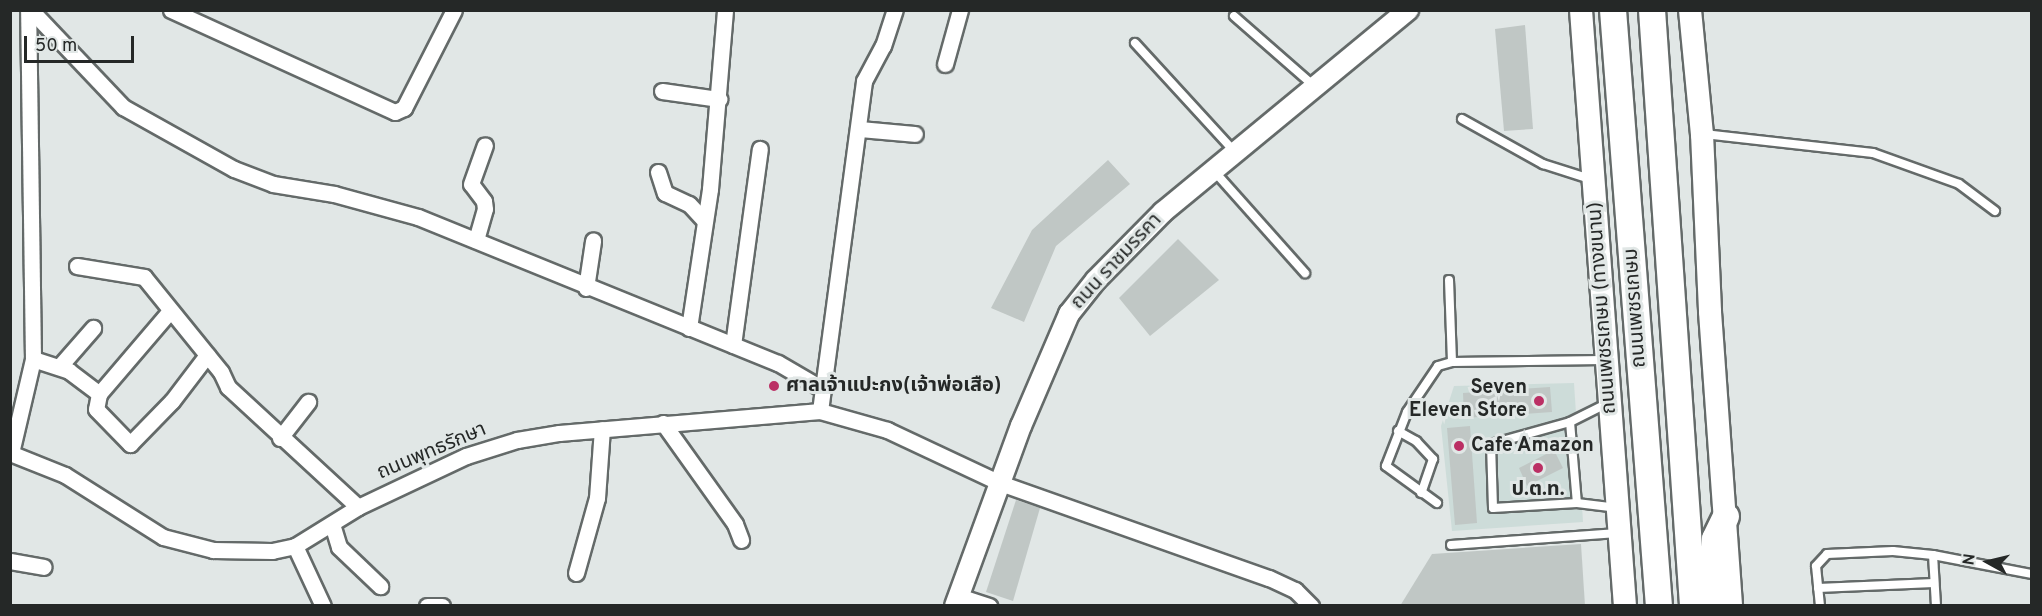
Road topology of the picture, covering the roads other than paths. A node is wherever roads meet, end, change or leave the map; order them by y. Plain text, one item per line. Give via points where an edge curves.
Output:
1 (30, 10) edge
2 (171, 10) edge
3 (454, 10) edge
4 (725, 10) edge
5 (895, 10) edge
6 (960, 10) edge
7 (1408, 10) edge
8 (1581, 10) edge
9 (1613, 10) edge
10 (1652, 10) edge
11 (1690, 10) edge
12 (1234, 16) dead end
13 (1135, 43) dead end
14 (945, 64) dead end
15 (1316, 87) junction
16 (662, 91) dead end
17 (719, 99) junction
18 (1462, 119) dead end
19 (858, 129) junction
20 (915, 134) dead end
21 (1702, 134) junction
22 (485, 145) dead end
23 (760, 149) dead end
24 (1236, 153) junction
25 (1215, 171) junction
26 (658, 172) dead end
27 (1594, 181) junction
28 (1995, 211) dead end
29 (705, 221) junction
30 (476, 240) junction
31 (593, 241) dead end
32 (77, 266) dead end
33 (1305, 273) dead end
34 (1449, 280) dead end
35 (586, 288) junction
36 (170, 311) junction
37 (93, 328) dead end
38 (689, 328) junction
39 (733, 345) junction
40 (207, 355) junction
41 (33, 359) junction
42 (1605, 360) junction
43 (1452, 362) junction
44 (59, 367) junction
45 (821, 388) junction
46 (99, 394) junction
47 (308, 402) dead end
48 (1609, 402) junction
49 (820, 411) junction
50 (1570, 422) junction
51 (663, 423) junction
52 (602, 429) junction
53 (1398, 431) junction
54 (280, 438) junction
55 (11, 453) edge
56 (1000, 483) junction
57 (1421, 493) junction
58 (1437, 503) dead end
59 (1577, 503) junction
60 (358, 507) junction
61 (1617, 508) junction
62 (1726, 516) junction
63 (332, 524) junction
64 (1619, 533) junction
65 (741, 540) dead end
66 (1451, 545) dead end
67 (295, 546) junction
68 (1933, 555) junction
69 (10, 561) edge
70 (43, 567) dead end
71 (576, 573) dead end
72 (2031, 574) edge
73 (1934, 584) junction
74 (380, 586) dead end
75 (1818, 588) junction
76 (1295, 590) junction
77 (956, 601) edge
78 (323, 606) edge
79 (427, 606) edge
80 (442, 606) edge
81 (988, 606) edge
82 (1290, 606) edge
83 (1311, 606) edge
84 (1625, 606) edge
85 (1659, 606) edge
86 (1693, 606) edge
87 (1714, 606) edge
88 (1731, 606) edge
89 (1820, 606) edge
90 (1936, 606) edge

1 - 30 street via 123,107 234,169 273,184 334,194 407,214
1 - 41 street
2 - 3 street via 395,112 404,108
4 - 17 street
5 - 19 street via 883,45 864,81
6 - 14 street
7 - 15 street, ถนน ราชมรรคา
8 - 27 main road, ถนนเพชรเกษม (ทางขนาน)
9 - 85 highway, ถนนเพชรเกษม
10 - 86 highway, ถนนเพชรเกษม
11 - 21 main road
12 - 15 lane
13 - 24 lane
15 - 24 street, ถนน ราชมรรคา
16 - 17 street
17 - 29 street
18 - 27 lane via 1544,164
19 - 20 street
19 - 45 street via 845,246
21 - 28 lane via 1874,153 1959,184
21 - 62 main road via 1710,312
22 - 30 street via 471,184 486,209
23 - 39 street
24 - 25 street, ถนน ราชมรรคา
25 - 33 lane
25 - 56 street, ถนน ราชมรรคา via 1163,212 1096,280 1069,314
26 - 29 street via 665,193 689,204
27 - 42 main road, ถนนเพชรเกษม (ทางขนาน)
29 - 38 street
30 - 35 street
31 - 35 street
32 - 36 street via 144,277
34 - 43 lane
35 - 38 street
36 - 40 street
36 - 46 street
37 - 44 street
38 - 39 street
39 - 45 street via 778,363
40 - 46 street via 172,401 130,444 96,409
40 - 54 street via 228,387
41 - 44 street
41 - 55 street
42 - 43 lane
42 - 48 main road, ถนนเพชรเกษม (ทางขนาน)
43 - 53 lane via 1438,366
44 - 46 street
45 - 49 street
47 - 54 street
48 - 50 lane
48 - 61 main road, ถนนเพชรเกษม (ทางขนาน)
49 - 51 street, ถนนพุทธรักษา
49 - 56 street, ถนนพุทธรักษา via 887,430
50 - 59 lane
50 - 59 lane via 1491,444 1493,507
51 - 52 street, ถนนพุทธรักษา
51 - 65 street
52 - 60 street, ถนนพุทธรักษา via 517,440 475,453
52 - 71 street via 597,498
53 - 57 lane via 1386,466
53 - 57 lane via 1416,441 1433,459
54 - 60 street
55 - 67 street, ถนนพุทธรักษา via 65,476 135,522 182,543 243,552
56 - 76 street, ถนนพุทธรักษา via 1226,561
56 - 77 street, ถนน ราชมรรคา
57 - 58 lane
59 - 61 lane
60 - 63 street, ถนนพุทธรักษา
61 - 64 main road, ถนนเพชรเกษม (ทางขนาน)
62 - 87 highway via 1715,539
62 - 88 main road
63 - 67 street, ถนนพุทธรักษา
63 - 74 street via 339,547
64 - 66 lane
64 - 84 main road, ถนนเพชรเกษม (ทางขนาน)
67 - 78 street
68 - 72 lane
68 - 73 lane
68 - 75 lane via 1893,551 1827,554 1816,566
69 - 70 street
73 - 75 lane
73 - 90 lane
75 - 89 lane
76 - 82 street
76 - 83 street
77 - 81 street
79 - 80 street

